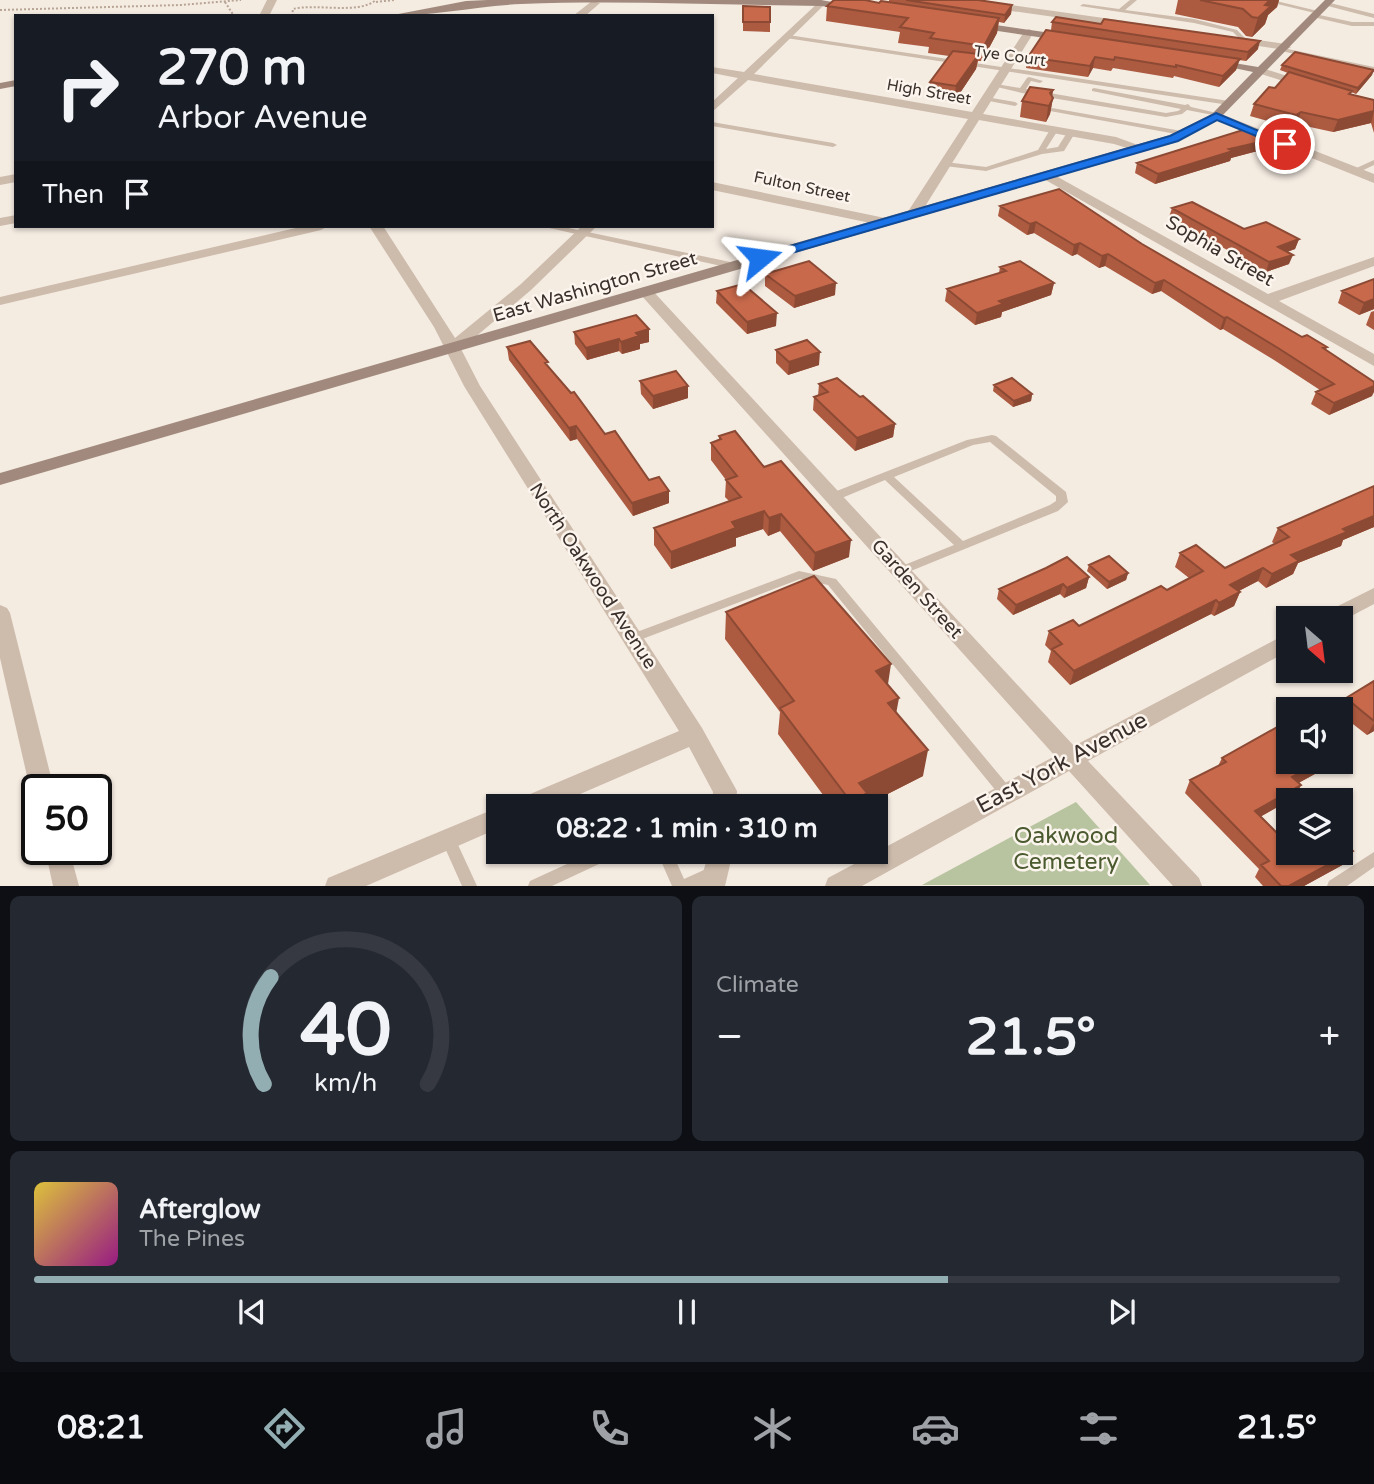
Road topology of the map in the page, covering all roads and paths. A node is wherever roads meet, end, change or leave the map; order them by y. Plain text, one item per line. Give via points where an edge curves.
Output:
1 (242, 0) edge
2 (394, 0) edge
3 (955, 0) edge
4 (1090, 0) edge
5 (1134, 0) edge
6 (1264, 0) edge
7 (225, 1) edge
8 (376, 1) edge
9 (595, 3) junction
10 (1278, 3) junction
11 (821, 4) junction
12 (1258, 5) edge
13 (1083, 6) junction
14 (862, 8) edge
15 (1322, 8) edge
16 (0, 10) edge
17 (1353, 10) junction
18 (1120, 11) junction
19 (1363, 12) junction
20 (292, 14) edge
21 (405, 14) edge
22 (581, 14) edge
23 (1374, 16) edge
24 (1074, 17) junction
25 (1344, 22) junction
26 (964, 23) edge
27 (1352, 24) junction
28 (1374, 24) edge
29 (1140, 26) edge
30 (1029, 32) junction
31 (1206, 36) edge
32 (788, 37) junction
33 (1081, 40) edge
34 (1245, 41) junction
35 (1286, 47) junction
36 (1199, 58) edge
37 (1374, 62) edge
38 (1374, 69) edge
39 (714, 70) edge
40 (1005, 70) junction
41 (1262, 71) junction
42 (746, 76) junction
43 (996, 86) junction
44 (1315, 89) edge
45 (1022, 90) junction
46 (986, 99) junction
47 (1228, 103) junction
48 (1015, 104) dead end
49 (1188, 106) junction
50 (714, 107) edge
51 (1052, 110) edge
52 (1217, 115) junction
53 (975, 116) junction
54 (714, 124) edge
55 (1054, 130) junction
56 (1071, 133) junction
57 (1187, 134) junction
58 (833, 145) dead end
59 (1140, 148) junction
60 (1041, 152) junction
61 (1374, 162) edge
62 (945, 164) junction
63 (1354, 171) junction
64 (1047, 175) junction
65 (1374, 179) edge
66 (714, 186) edge
67 (914, 214) junction
68 (885, 222) junction
69 (312, 228) edge
70 (377, 228) edge
71 (568, 228) edge
72 (586, 230) edge
73 (1374, 261) edge
74 (735, 266) junction
75 (646, 292) junction
76 (1266, 300) junction
77 (0, 301) edge
78 (452, 348) junction
79 (1374, 361) edge
80 (886, 475) junction
81 (0, 479) edge
82 (833, 496) junction
83 (962, 546) junction
84 (901, 571) junction
85 (1374, 595) edge
86 (1353, 606) edge
87 (0, 613) edge
88 (633, 638) junction
89 (1276, 647) edge
90 (694, 735) junction
91 (1070, 758) junction
92 (38, 774) edge
93 (1006, 793) junction
94 (555, 794) edge
95 (725, 794) edge
96 (486, 823) edge
97 (449, 839) junction
98 (1374, 859) edge
99 (584, 864) edge
100 (670, 864) edge
101 (60, 865) edge
102 (717, 869) edge
103 (838, 885) edge
104 (65, 886) edge
105 (337, 886) edge
106 (470, 886) edge
107 (535, 886) edge
108 (682, 886) edge
109 (1190, 886) edge
110 (1334, 886) edge

1 - 7 path
2 - 8 path
3 - 24 street
4 - 13 lane
5 - 18 lane
6 - 10 lane
7 - 16 path
8 - 20 path via 369,10 312,3 293,9
9 - 11 main road
9 - 21 main road via 466,4
9 - 22 street
10 - 12 lane
10 - 15 lane
11 - 14 main road
11 - 32 street
13 - 18 lane
13 - 24 lane
15 - 17 lane
15 - 25 lane
15 - 35 main road, East Washington Street
17 - 19 lane
17 - 25 lane
18 - 34 lane via 1219,27
19 - 23 lane
19 - 27 lane
24 - 29 street
25 - 27 lane
26 - 30 main road
27 - 28 lane
30 - 33 main road
30 - 40 street
31 - 34 street
32 - 40 lane, Tye Court
32 - 42 street
34 - 35 street
35 - 37 lane
35 - 38 lane
35 - 41 main road, East Washington Street
36 - 41 main road
39 - 42 street, High Street
40 - 43 street
40 - 47 lane, Tye Court
41 - 44 street
41 - 47 main road, East Washington Street
42 - 50 street
42 - 53 street, High Street
43 - 45 lane
43 - 46 street
45 - 49 lane via 1166,115
45 - 49 lane via 1029,79
46 - 48 lane
46 - 53 street
47 - 52 main road, East Washington Street
49 - 52 lane
51 - 57 lane
52 - 57 main road, East Washington Street
52 - 63 street
53 - 55 street, High Street
53 - 62 street
54 - 58 lane
55 - 56 street, High Street
55 - 60 lane
56 - 59 street, High Street
56 - 60 lane via 1061,149
57 - 59 main road, East Washington Street
59 - 64 main road, East Washington Street
60 - 62 lane via 986,169
61 - 63 lane
62 - 67 street
63 - 65 street
64 - 67 main road, East Washington Street
64 - 76 street, Sophia Street
66 - 68 street, Fulton Street
67 - 68 main road, East Washington Street
68 - 74 main road, East Washington Street
69 - 77 street
70 - 78 street, North Oakwood Avenue
71 - 72 lane
72 - 74 lane
72 - 78 street
73 - 76 street
74 - 75 main road, East Washington Street
75 - 78 main road, East Washington Street
75 - 82 street, Garden Street
76 - 79 street, Sophia Street
78 - 81 main road, East Washington Street
78 - 88 street, North Oakwood Avenue
80 - 82 lane
80 - 83 lane
80 - 83 lane via 992,438 1062,495 1062,502 1054,508
82 - 84 street, Garden Street
83 - 84 lane
84 - 91 street, Garden Street
85 - 86 street
87 - 92 street
88 - 90 street, North Oakwood Avenue
88 - 93 lane via 799,575 832,582
89 - 91 street, East York Avenue
90 - 94 street
90 - 95 street, North Oakwood Avenue
91 - 93 street, East York Avenue
91 - 109 street, Garden Street
93 - 103 street, East York Avenue
96 - 97 street
97 - 105 street
97 - 106 lane
98 - 110 lane
99 - 107 lane
100 - 108 lane
101 - 104 street
102 - 108 lane

